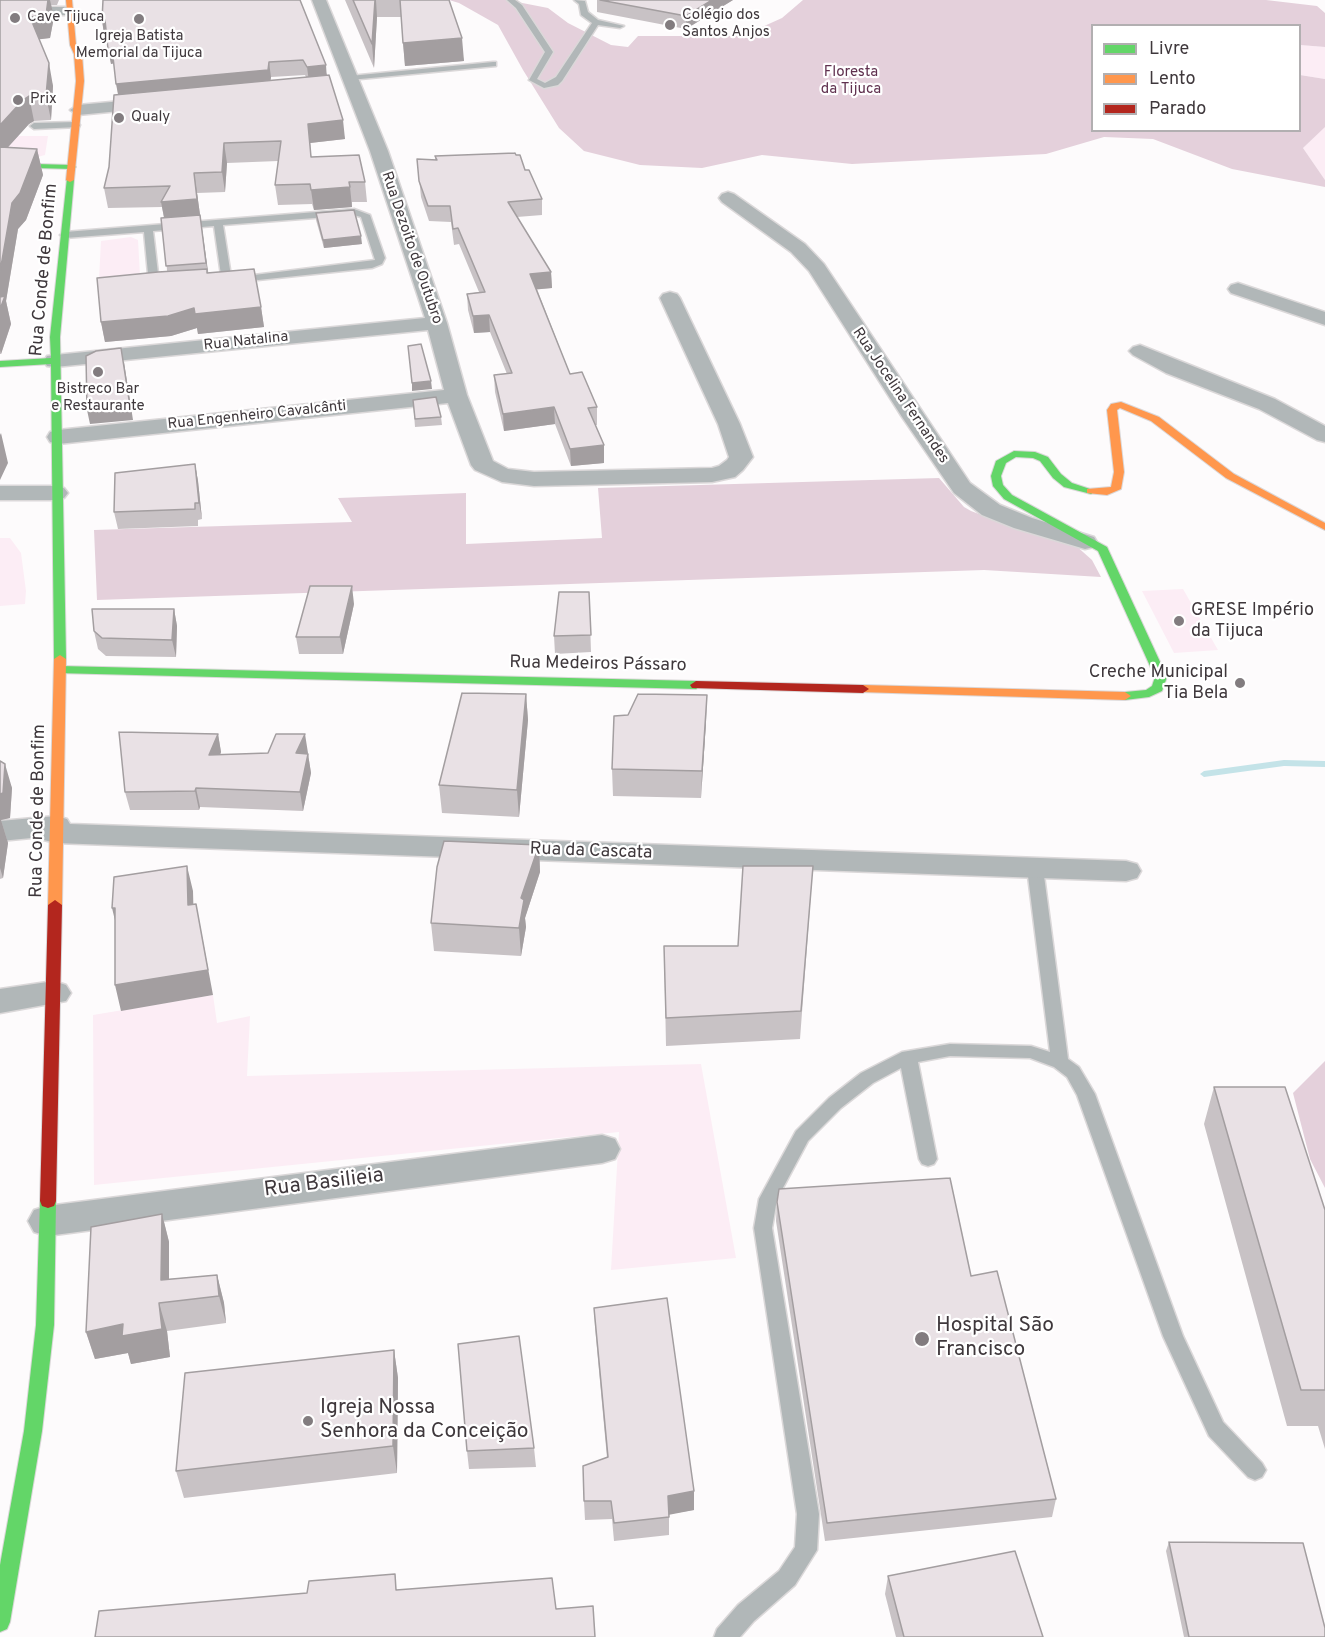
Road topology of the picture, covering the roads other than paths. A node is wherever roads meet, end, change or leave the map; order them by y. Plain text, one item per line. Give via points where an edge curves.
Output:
1 (318, 0) edge
2 (511, 0) edge
3 (578, 0) edge
4 (70, 5) edge
5 (0, 11) edge
6 (596, 22) junction
7 (620, 26) dead end
8 (493, 64) dead end
9 (346, 83) junction
10 (175, 102) edge
11 (77, 118) junction
12 (34, 126) dead end
13 (0, 165) edge
14 (72, 167) junction
15 (728, 198) dead end
16 (218, 223) junction
17 (148, 229) junction
18 (65, 235) junction
19 (258, 277) edge
20 (205, 284) edge
21 (175, 286) edge
22 (1238, 289) dead end
23 (670, 298) dead end
24 (1325, 319) edge
25 (437, 323) junction
26 (1140, 351) dead end
27 (55, 361) junction
28 (0, 364) edge
29 (456, 396) junction
30 (1325, 435) edge
31 (58, 437) junction
32 (0, 493) edge
33 (56, 493) junction
34 (1325, 527) edge
35 (1103, 549) junction
36 (60, 670) junction
37 (56, 829) junction
38 (0, 831) edge
39 (1035, 868) junction
40 (1126, 871) dead end
41 (54, 993) junction
42 (0, 1001) edge
43 (909, 1057) junction
44 (1059, 1062) junction
45 (603, 1149) dead end
46 (928, 1159) dead end
47 (47, 1221) junction
48 (1255, 1470) dead end
49 (0, 1622) edge
50 (725, 1637) edge

1 - 9 street, Rua Dezoito de Outubro
2 - 6 lane via 549,52 533,80 539,85 559,79
3 - 6 lane via 584,13
4 - 5 street
4 - 11 main road, Rua Conde de Bonfim via 73,45 78,54
6 - 7 lane
8 - 9 lane
9 - 25 street, Rua Dezoito de Outubro via 379,151
10 - 11 street
11 - 12 lane
11 - 14 main road, Rua Conde de Bonfim
13 - 14 main road
14 - 18 main road, Rua Conde de Bonfim
15 - 35 street, Rua Jocelina Fernandes via 798,248 817,268 962,488 991,510
16 - 17 lane
16 - 19 lane via 365,215 379,262
16 - 20 lane via 226,276
17 - 18 lane
17 - 21 lane via 154,284
18 - 27 main road, Rua Conde de Bonfim
22 - 24 street
23 - 29 street, Rua Dezoito de Outubro via 741,457 727,472 712,476 502,475 483,465
25 - 27 street, Rua Natalina
25 - 29 street, Rua Dezoito de Outubro
26 - 30 street via 1277,409
27 - 28 main road
27 - 31 main road, Rua Conde de Bonfim
29 - 31 street, Rua Engenheiro Cavalcânti
31 - 33 main road, Rua Conde de Bonfim
32 - 33 street
33 - 36 main road, Rua Conde de Bonfim
34 - 35 main road via 1230,476 1155,419 1121,405 1112,410 1119,472 1116,489 1093,492 1074,487 1057,476 1041,457 1028,454 1008,457 997,467 998,486 1008,497
35 - 36 main road, Rua Medeiros Pássaro via 1161,677 1158,688 1149,693 1136,696
36 - 37 main road, Rua Conde de Bonfim
37 - 38 street, Rua da Cascata
37 - 39 street, Rua da Cascata
37 - 41 main road, Rua Conde de Bonfim
39 - 40 street, Rua da Cascata
39 - 44 lane
41 - 42 street
41 - 47 main road, Rua Conde de Bonfim
43 - 44 lane via 950,1050 1031,1052
43 - 46 lane
43 - 50 lane via 867,1078 802,1136 768,1199 763,1228 808,1514 806,1550 787,1578 746,1612
44 - 48 lane via 1073,1072 1086,1094 1173,1336 1216,1429
45 - 47 street, Rua Basilieia
47 - 49 main road, Rua Conde de Bonfim via 45,1325 33,1431

